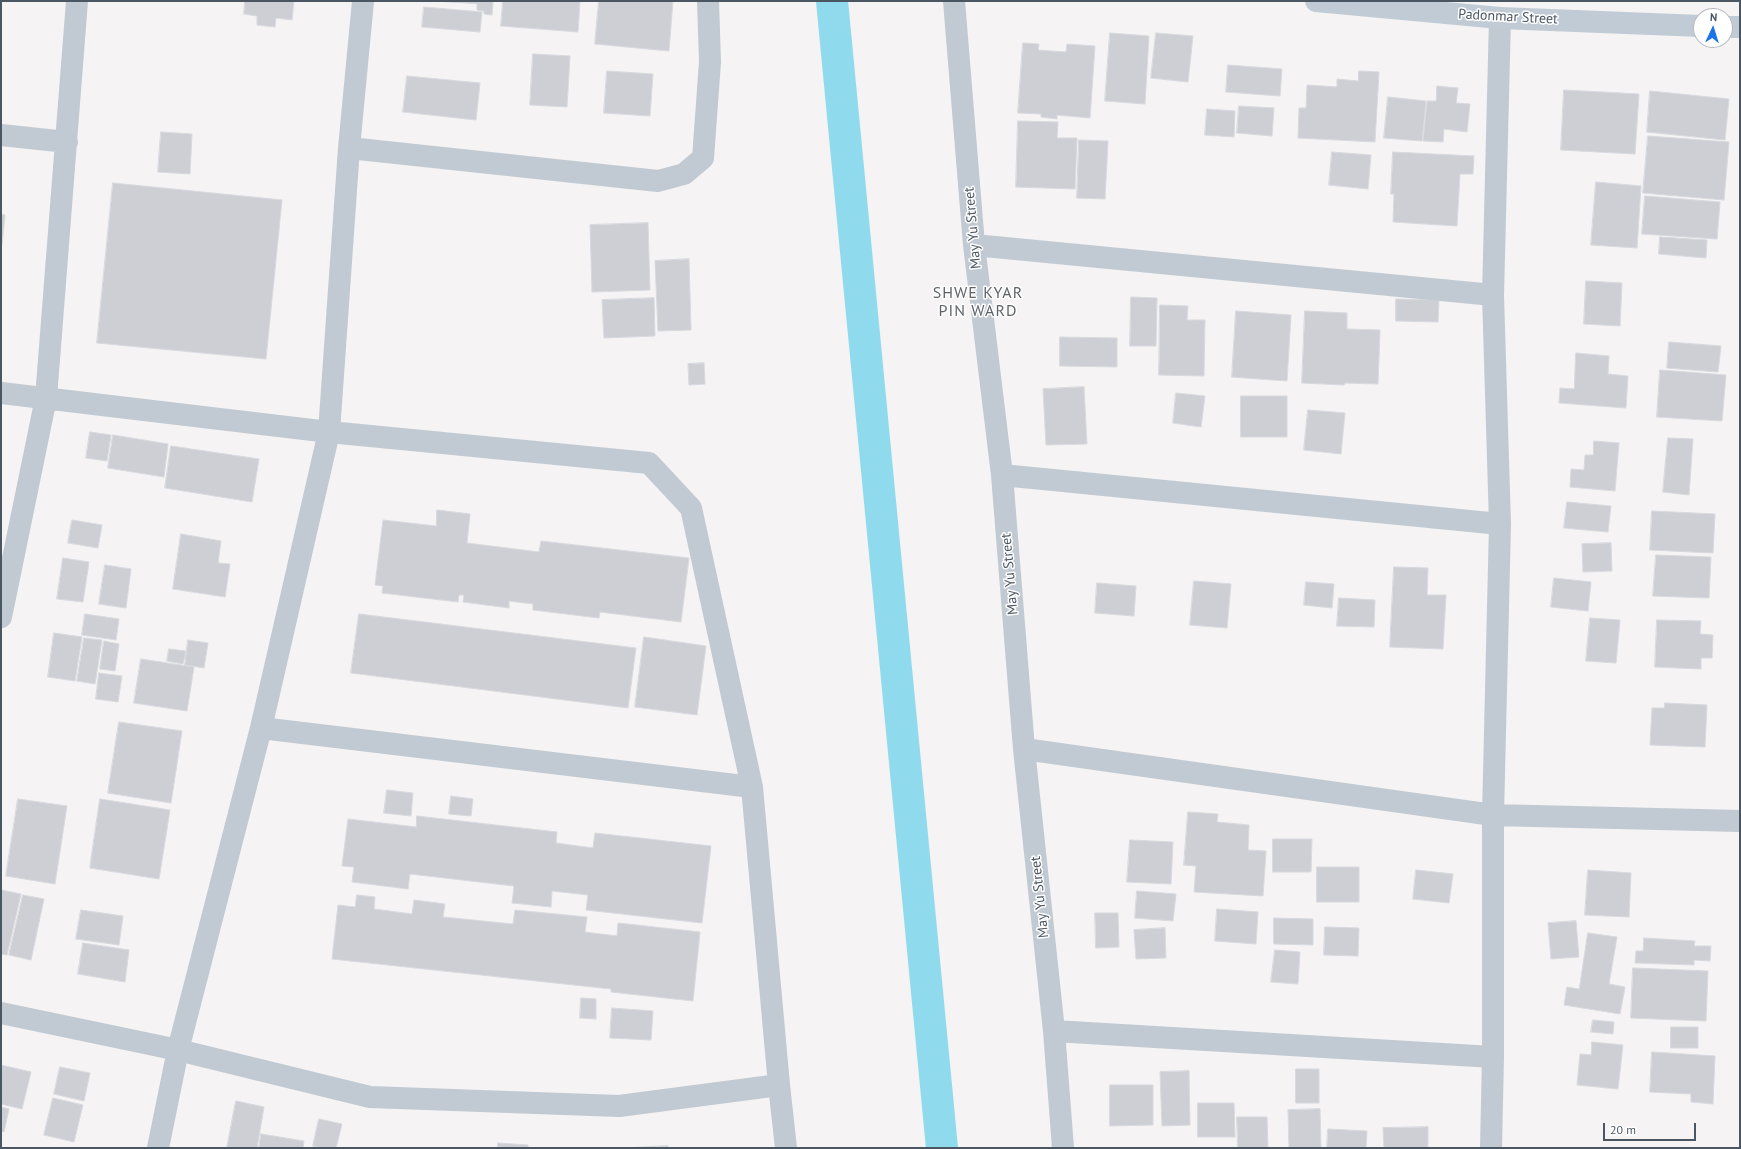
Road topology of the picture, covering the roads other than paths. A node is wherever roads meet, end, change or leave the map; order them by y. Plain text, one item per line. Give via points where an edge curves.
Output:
1 (77, 1) edge
2 (363, 1) edge
3 (708, 1) edge
4 (954, 1) edge
5 (1316, 1) edge
6 (1500, 18) junction
7 (1693, 26) edge
8 (1, 134) edge
9 (67, 142) junction
10 (349, 148) junction
11 (974, 245) junction
12 (1493, 295) junction
13 (1, 393) edge
14 (46, 398) junction
15 (329, 432) junction
16 (1002, 475) junction
17 (1500, 524) junction
18 (1, 617) edge
19 (261, 728) junction
20 (1024, 749) junction
21 (752, 787) junction
22 (1493, 815) junction
23 (1740, 822) edge
24 (1, 1014) edge
25 (1054, 1030) junction
26 (178, 1050) junction
27 (1493, 1057) junction
28 (779, 1085) junction
29 (158, 1148) edge
30 (786, 1148) edge
31 (1063, 1148) edge
32 (1491, 1148) edge

1 - 9 street
2 - 10 street
3 - 10 street via 710,62 703,158 684,174 658,181
4 - 11 street, May Yu Street
5 - 6 street, Padonmar Street
6 - 7 street, Padonmar Street
6 - 12 street
8 - 9 street
9 - 14 street
10 - 15 street
11 - 12 street
11 - 16 street, May Yu Street
12 - 17 street
13 - 14 street
14 - 15 street
14 - 18 street
15 - 19 street
15 - 21 street via 650,463 691,508
16 - 17 street
16 - 20 street, May Yu Street
17 - 22 street
19 - 21 street
19 - 26 street
20 - 22 street
20 - 25 street, May Yu Street
21 - 28 street
22 - 23 street
22 - 27 street
24 - 26 street
25 - 27 street
25 - 31 street, May Yu Street
26 - 28 street via 370,1097 619,1106
26 - 29 street
27 - 32 street
28 - 30 street

